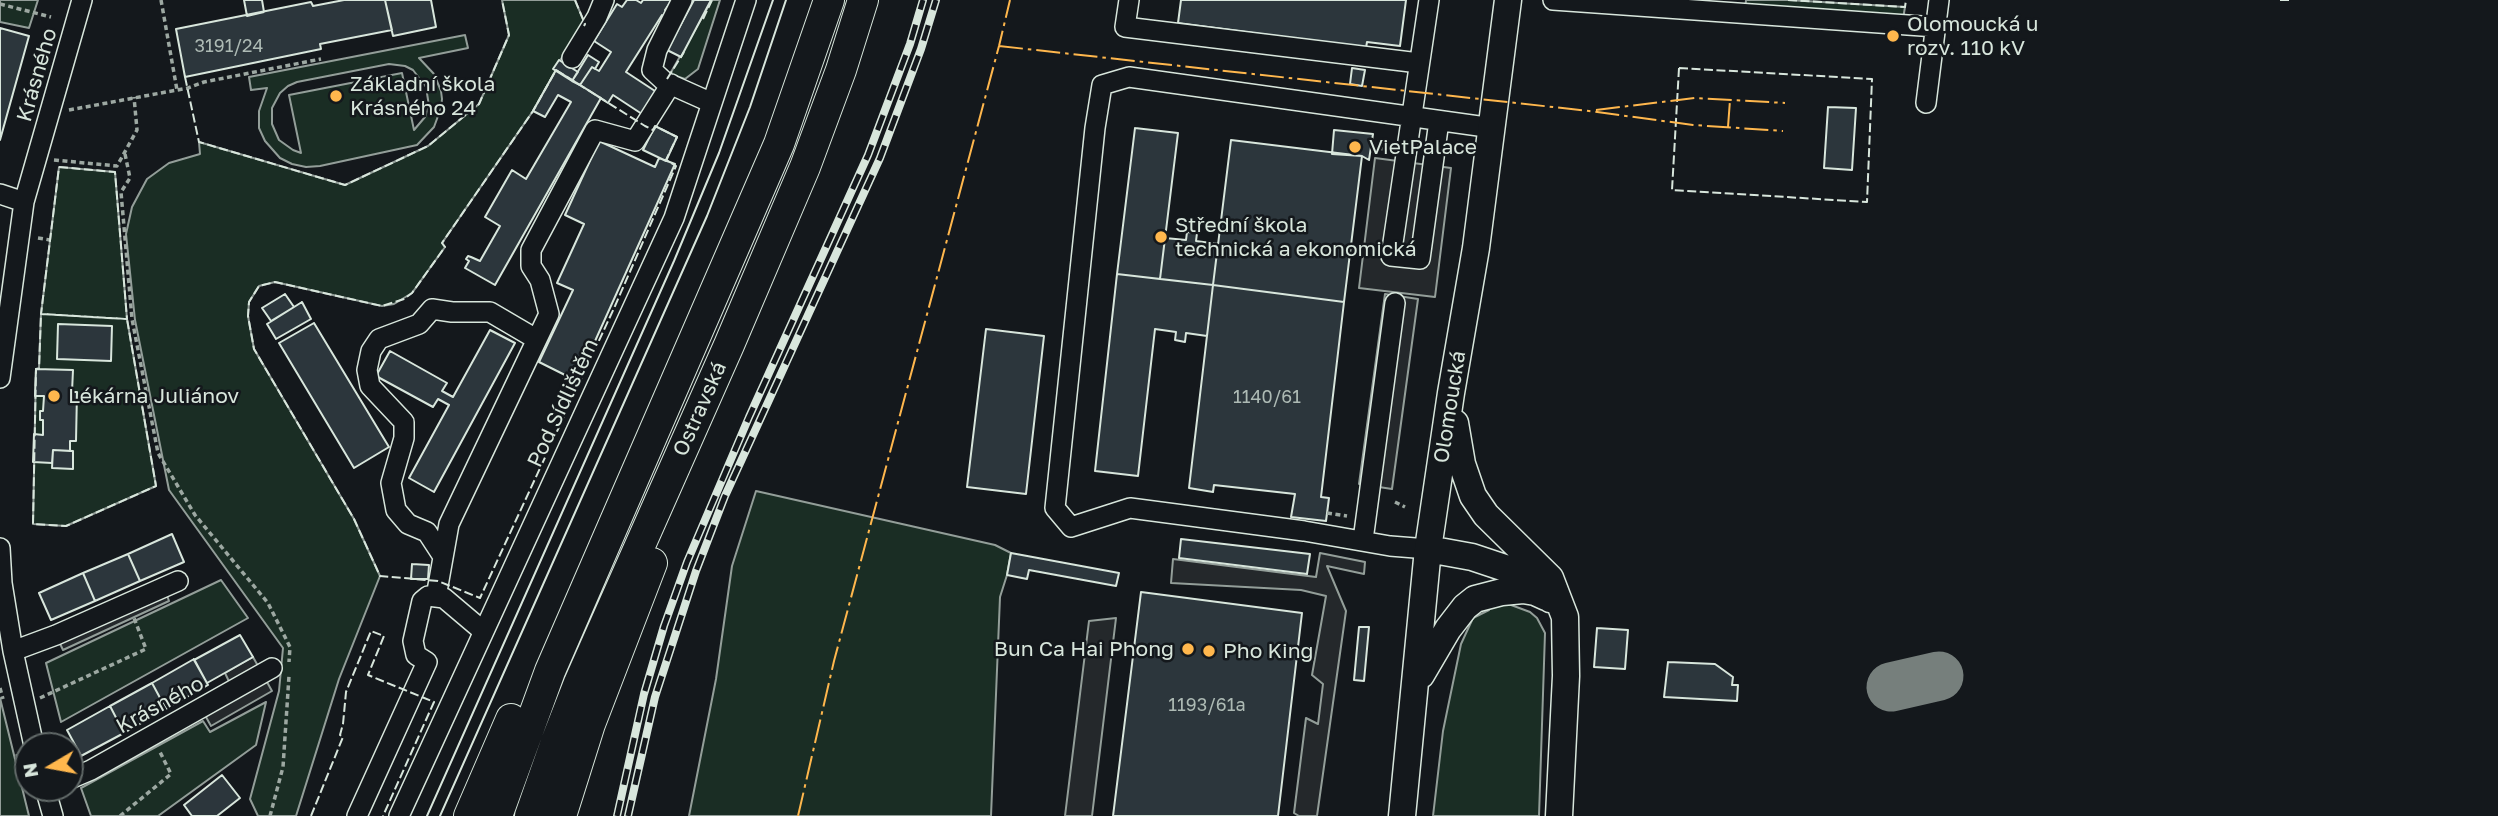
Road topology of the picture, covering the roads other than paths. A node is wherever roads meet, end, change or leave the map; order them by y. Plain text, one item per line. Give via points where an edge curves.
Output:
1 (82, 0) edge
2 (604, 0) edge
3 (682, 0) edge
4 (746, 0) edge
5 (829, 0) edge
6 (863, 0) edge
7 (1129, 0) edge
8 (1429, 0) edge
9 (1508, 0) edge
10 (1553, 0) edge
11 (1939, 0) edge
12 (1936, 27) junction
13 (572, 58) dead end
14 (1419, 63) junction
15 (671, 84) junction
16 (712, 103) junction
17 (1926, 103) dead end
18 (1410, 118) junction
19 (1439, 121) junction
20 (1493, 128) junction
21 (0, 194) edge
22 (24, 202) junction
23 (8, 254) edge
24 (1395, 303) dead end
25 (536, 339) junction
26 (729, 345) junction
27 (0, 378) edge
28 (1451, 393) junction
29 (652, 438) junction
30 (1363, 540) junction
31 (0, 548) edge
32 (1428, 549) junction
33 (442, 555) junction
34 (178, 581) dead end
35 (1, 584) edge
36 (436, 597) junction
37 (1551, 600) junction
38 (484, 631) junction
39 (1567, 648) junction
40 (13, 651) junction
41 (272, 668) dead end
42 (1415, 686) junction
43 (31, 732) edge
44 (84, 773) edge
45 (357, 816) edge
46 (399, 816) edge
47 (469, 816) edge
48 (497, 816) edge
49 (530, 816) edge
50 (561, 816) edge
51 (1402, 816) edge
52 (1559, 816) edge

1 - 22 street, Krásného
2 - 13 street
3 - 15 street via 652,70
4 - 16 street, Pod Sídlištěm
5 - 29 highway, Ostravská via 779,144
6 - 26 highway, Ostravská via 805,167
7 - 14 street via 1125,27
8 - 14 street
9 - 20 main road, Olomoucká
10 - 12 street
11 - 12 street
12 - 17 street
14 - 18 street
15 - 16 street
15 - 25 street via 635,141 595,130 531,250 531,266 540,280 549,314
16 - 38 street, Pod Sídlištěm via 674,218
18 - 19 street
18 - 19 street via 1391,256 1420,259
18 - 30 street via 1129,77 1102,85 1095,128 1055,508 1071,527 1130,508
19 - 20 street
20 - 28 main road, Olomoucká
21 - 22 street
22 - 23 street, Krásného
23 - 27 street, Krásného
24 - 30 street
25 - 33 street via 458,503
25 - 33 street via 490,312 432,309 419,324 379,339 370,351 370,386 404,422 391,484 396,510 408,524 427,532
26 - 49 highway, Ostravská via 579,683
26 - 50 highway via 688,473 590,724
28 - 32 main road, Olomoucká
28 - 39 main road via 1469,488 1486,515 1550,578 1565,617
29 - 47 highway via 621,485 548,633
29 - 48 highway, Ostravská via 546,682
30 - 32 street
31 - 35 street
32 - 37 main road via 1514,571
32 - 42 main road, Olomoucká
33 - 36 street
34 - 40 street
35 - 40 street
36 - 38 street via 444,598
36 - 45 street via 422,601 414,631 416,656 427,662
37 - 39 main road via 1562,621
37 - 42 main road via 1523,590 1475,599 1448,629
38 - 46 street, Pod Sídlištěm
39 - 52 main road
40 - 43 street
41 - 44 street, Krásného
42 - 51 main road, Olomoucká

